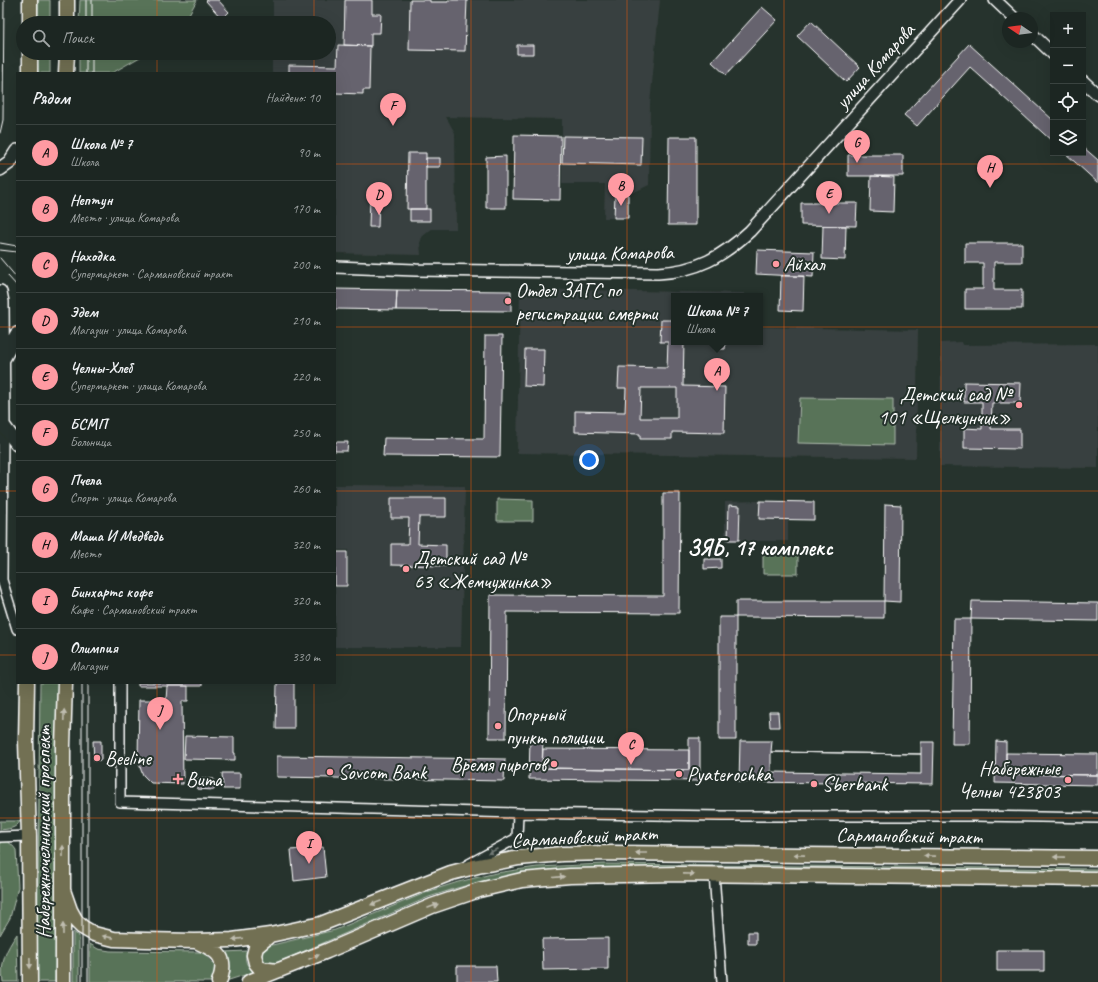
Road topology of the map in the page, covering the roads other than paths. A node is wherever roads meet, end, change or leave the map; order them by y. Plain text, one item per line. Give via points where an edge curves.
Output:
1 (30, 0) edge
2 (67, 0) edge
3 (960, 0) edge
4 (995, 0) edge
5 (1008, 12) edge
6 (30, 16) edge
7 (67, 16) edge
8 (1038, 40) edge
9 (1050, 51) edge
10 (30, 60) edge
11 (67, 60) edge
12 (30, 72) edge
13 (66, 72) edge
14 (1086, 84) edge
15 (1098, 95) edge
16 (16, 153) edge
17 (0, 169) edge
18 (336, 267) edge
19 (0, 292) edge
20 (16, 336) edge
21 (2, 360) junction
22 (3, 425) junction
23 (16, 443) edge
24 (16, 626) edge
25 (27, 684) edge
26 (65, 684) edge
27 (120, 684) edge
28 (518, 813) junction
29 (1098, 818) edge
30 (29, 836) junction
31 (0, 837) edge
32 (1098, 858) edge
33 (451, 872) junction
34 (714, 874) junction
35 (1098, 879) edge
36 (62, 890) junction
37 (270, 935) junction
38 (195, 941) junction
39 (277, 971) junction
40 (30, 982) edge
41 (63, 982) edge
42 (219, 982) edge
43 (249, 982) edge
44 (722, 982) edge

1 - 6 main road
2 - 7 main road
3 - 18 street, улица Комарова via 750,231 723,253 701,264 658,273
4 - 5 street
8 - 9 street
10 - 12 main road
11 - 13 main road
14 - 15 street
16 - 17 main road via 10,162
19 - 21 main road
20 - 21 main road
21 - 22 main road
22 - 23 main road
22 - 24 street via 2,580
25 - 30 main road, Набережночелнинский проспект
36 -> 26 main road, Набережночелнинский проспект
27 - 28 street via 120,802
28 - 29 street
28 -> 33 street via 517,838
30 - 31 street
30 -> 40 main road, Набережночелнинский проспект
32 -> 33 main road, Сармановский тракт via 562,854 519,858
33 -> 37 main road, Сармановский тракт via 321,924
34 - 35 main road, Сармановский тракт
39 -> 34 main road, Сармановский тракт via 432,906 486,888 522,880 570,876
34 - 44 street
38 -> 36 main road, Сармановский тракт via 114,938 94,934 76,921
41 -> 36 main road, Набережночелнинский проспект
37 -> 38 main road, Сармановский тракт
37 - 39 main road via 256,947 254,955 261,969
38 - 42 main road via 212,948 221,958 223,971
39 - 43 main road, Сармановский тракт

